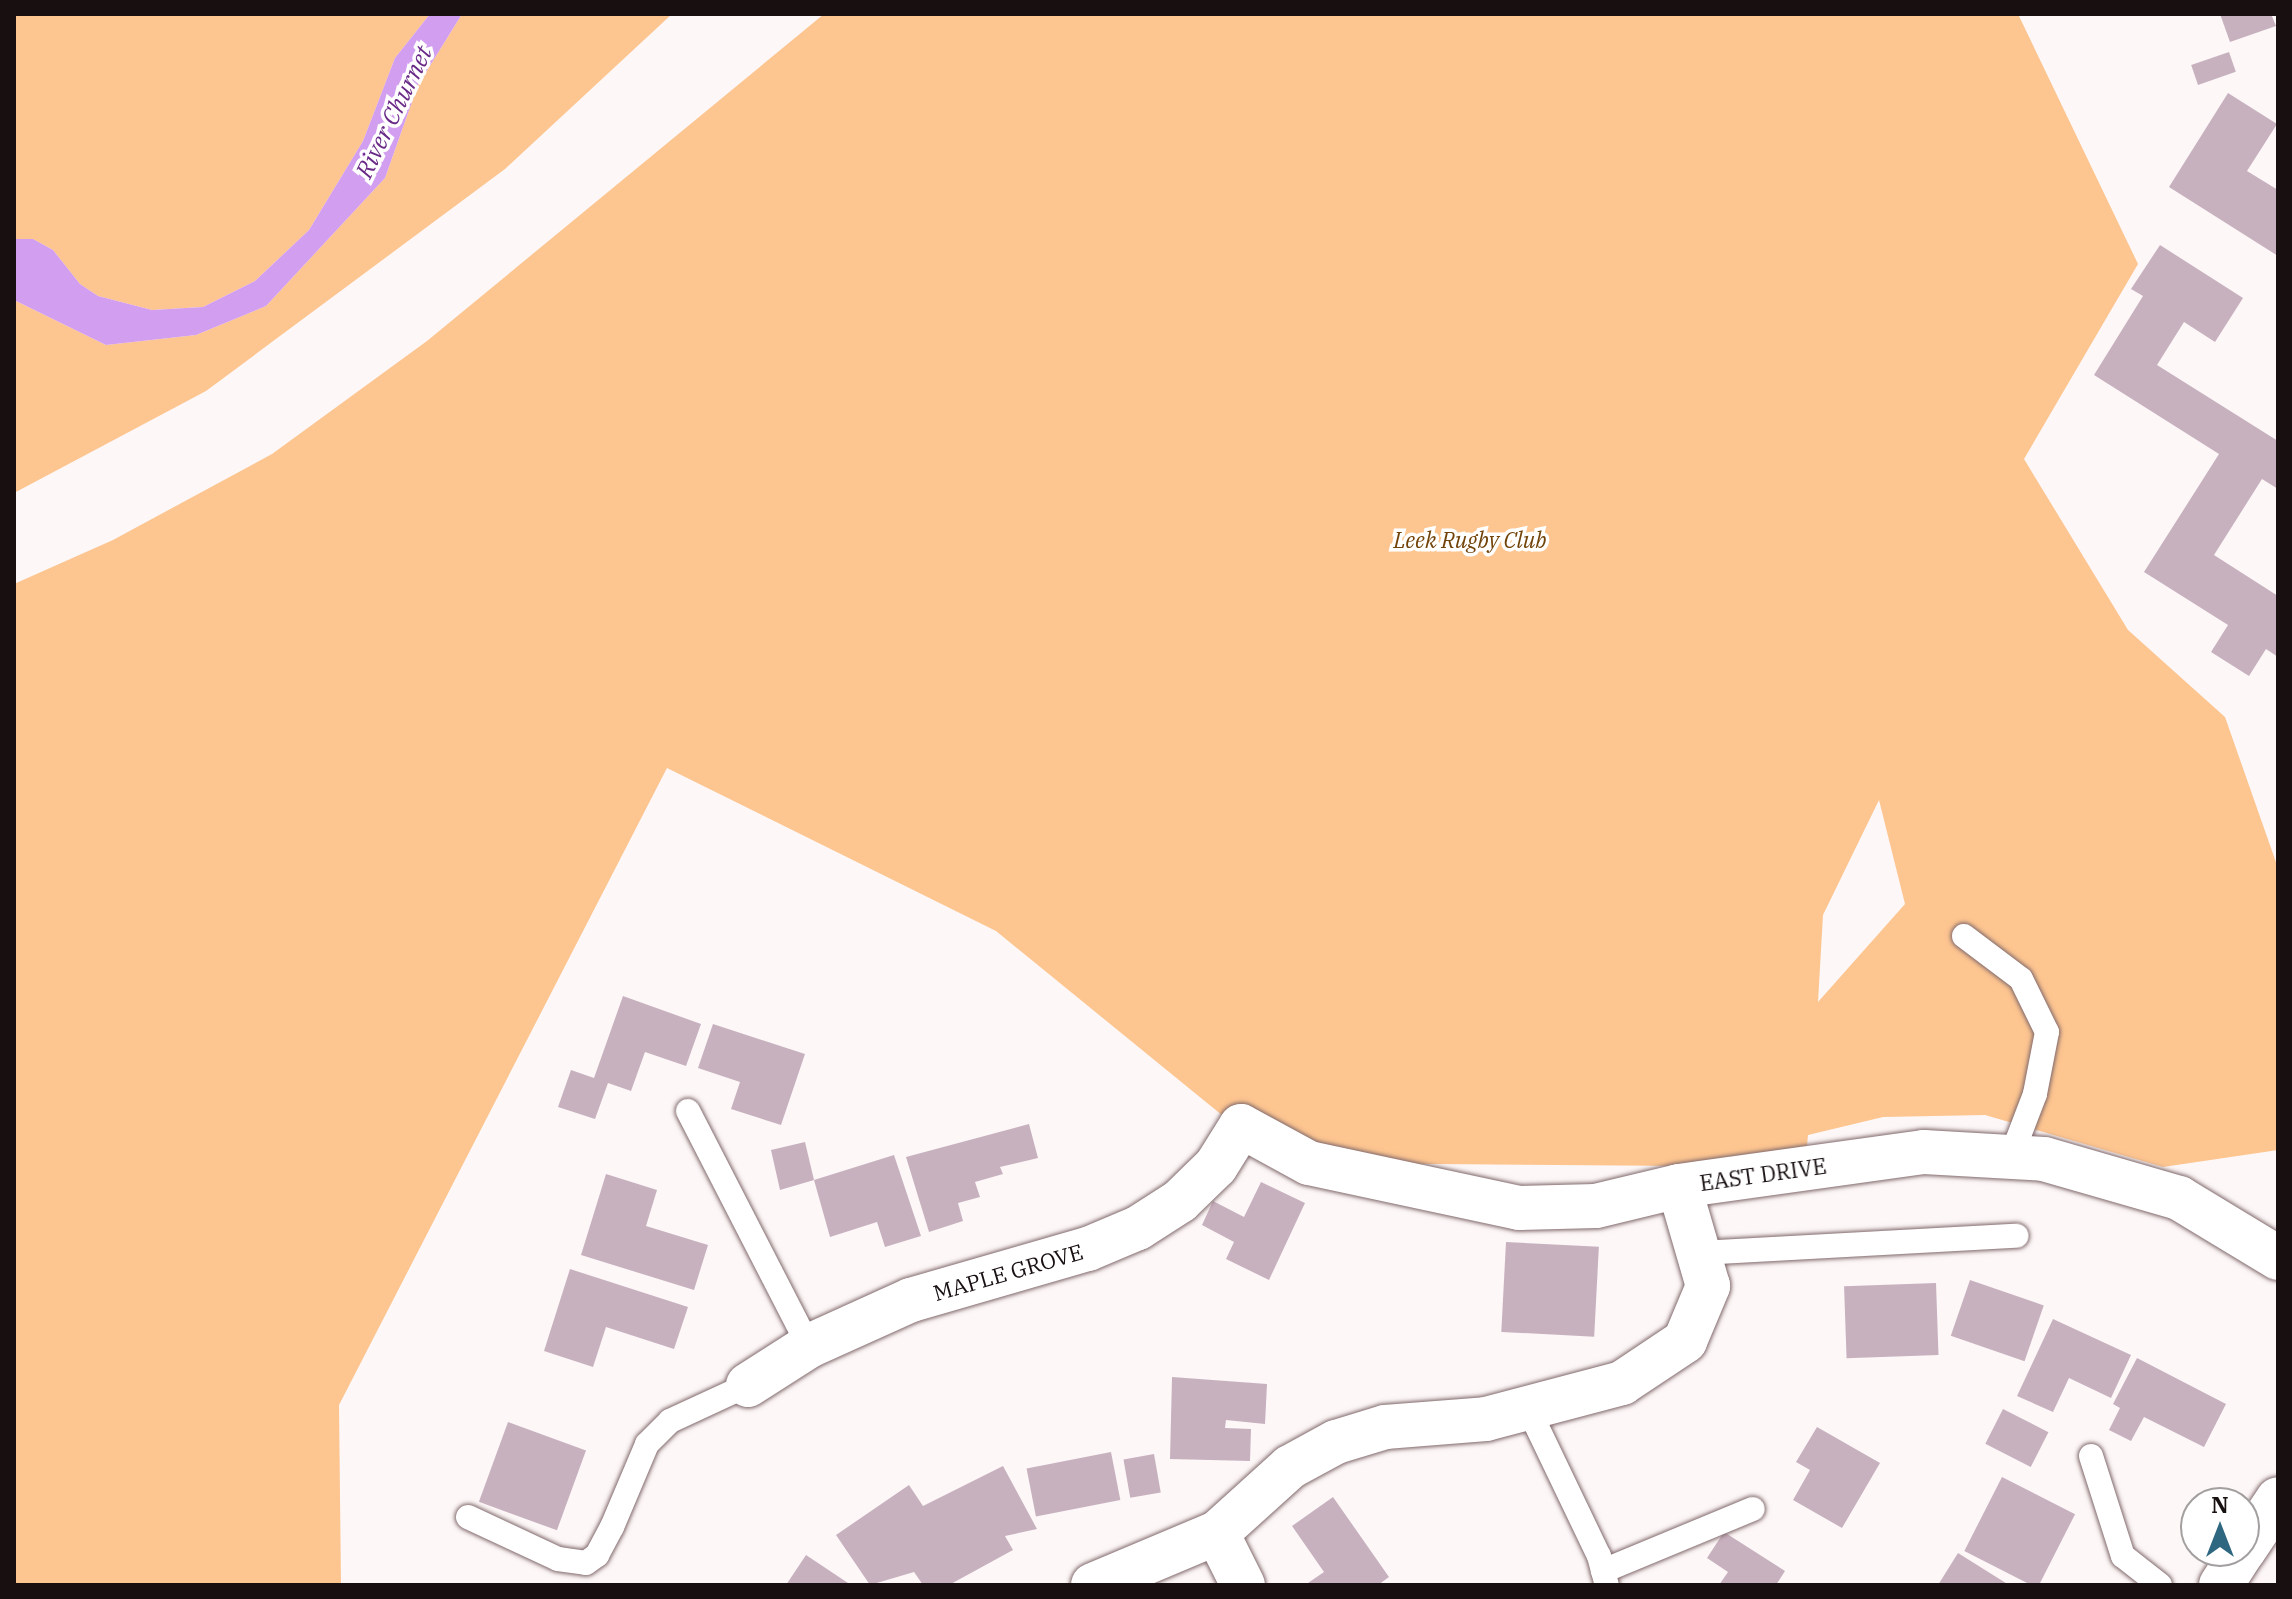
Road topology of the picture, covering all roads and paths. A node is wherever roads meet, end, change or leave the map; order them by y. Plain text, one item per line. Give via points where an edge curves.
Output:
1 (1964, 936) dead end
2 (688, 1111) dead end
3 (1241, 1126) joint
4 (2011, 1157) junction
5 (1679, 1186) junction
6 (2017, 1236) dead end
7 (1698, 1253) junction
8 (2278, 1258) edge
9 (809, 1346) junction
10 (748, 1385) joint
11 (1528, 1408) junction
12 (2091, 1456) dead end
13 (2278, 1499) edge
14 (1753, 1509) dead end
15 (468, 1517) dead end
16 (2260, 1527) edge
17 (1217, 1533) junction
18 (2233, 1567) edge
19 (1605, 1578) edge
20 (1093, 1585) edge
21 (1243, 1585) edge
22 (2160, 1585) edge
23 (2221, 1585) edge

1 - 4 lane via 2021,979 2047,1032 2035,1094
2 - 9 lane
3 - 5 street, EAST DRIVE via 1309,1163 1519,1208 1596,1206
3 - 9 street, MAPLE GROVE via 1216,1166 1180,1201 1138,1228 1088,1249 911,1300
4 - 5 street, EAST DRIVE via 1924,1152
4 - 8 street, EAST DRIVE via 2044,1159 2179,1198
5 - 7 street
6 - 7 lane
7 - 11 street via 1708,1286 1685,1341 1622,1383
9 - 10 street, MAPLE GROVE
10 - 15 lane via 670,1421 647,1444 612,1527 597,1555 586,1563 558,1559
11 - 17 street via 1435,1427 1385,1427 1336,1442 1290,1467
11 - 19 lane
12 - 22 lane via 2123,1556
13 - 16 street
14 - 19 lane
17 - 20 street
17 - 21 street
18 - 23 street

